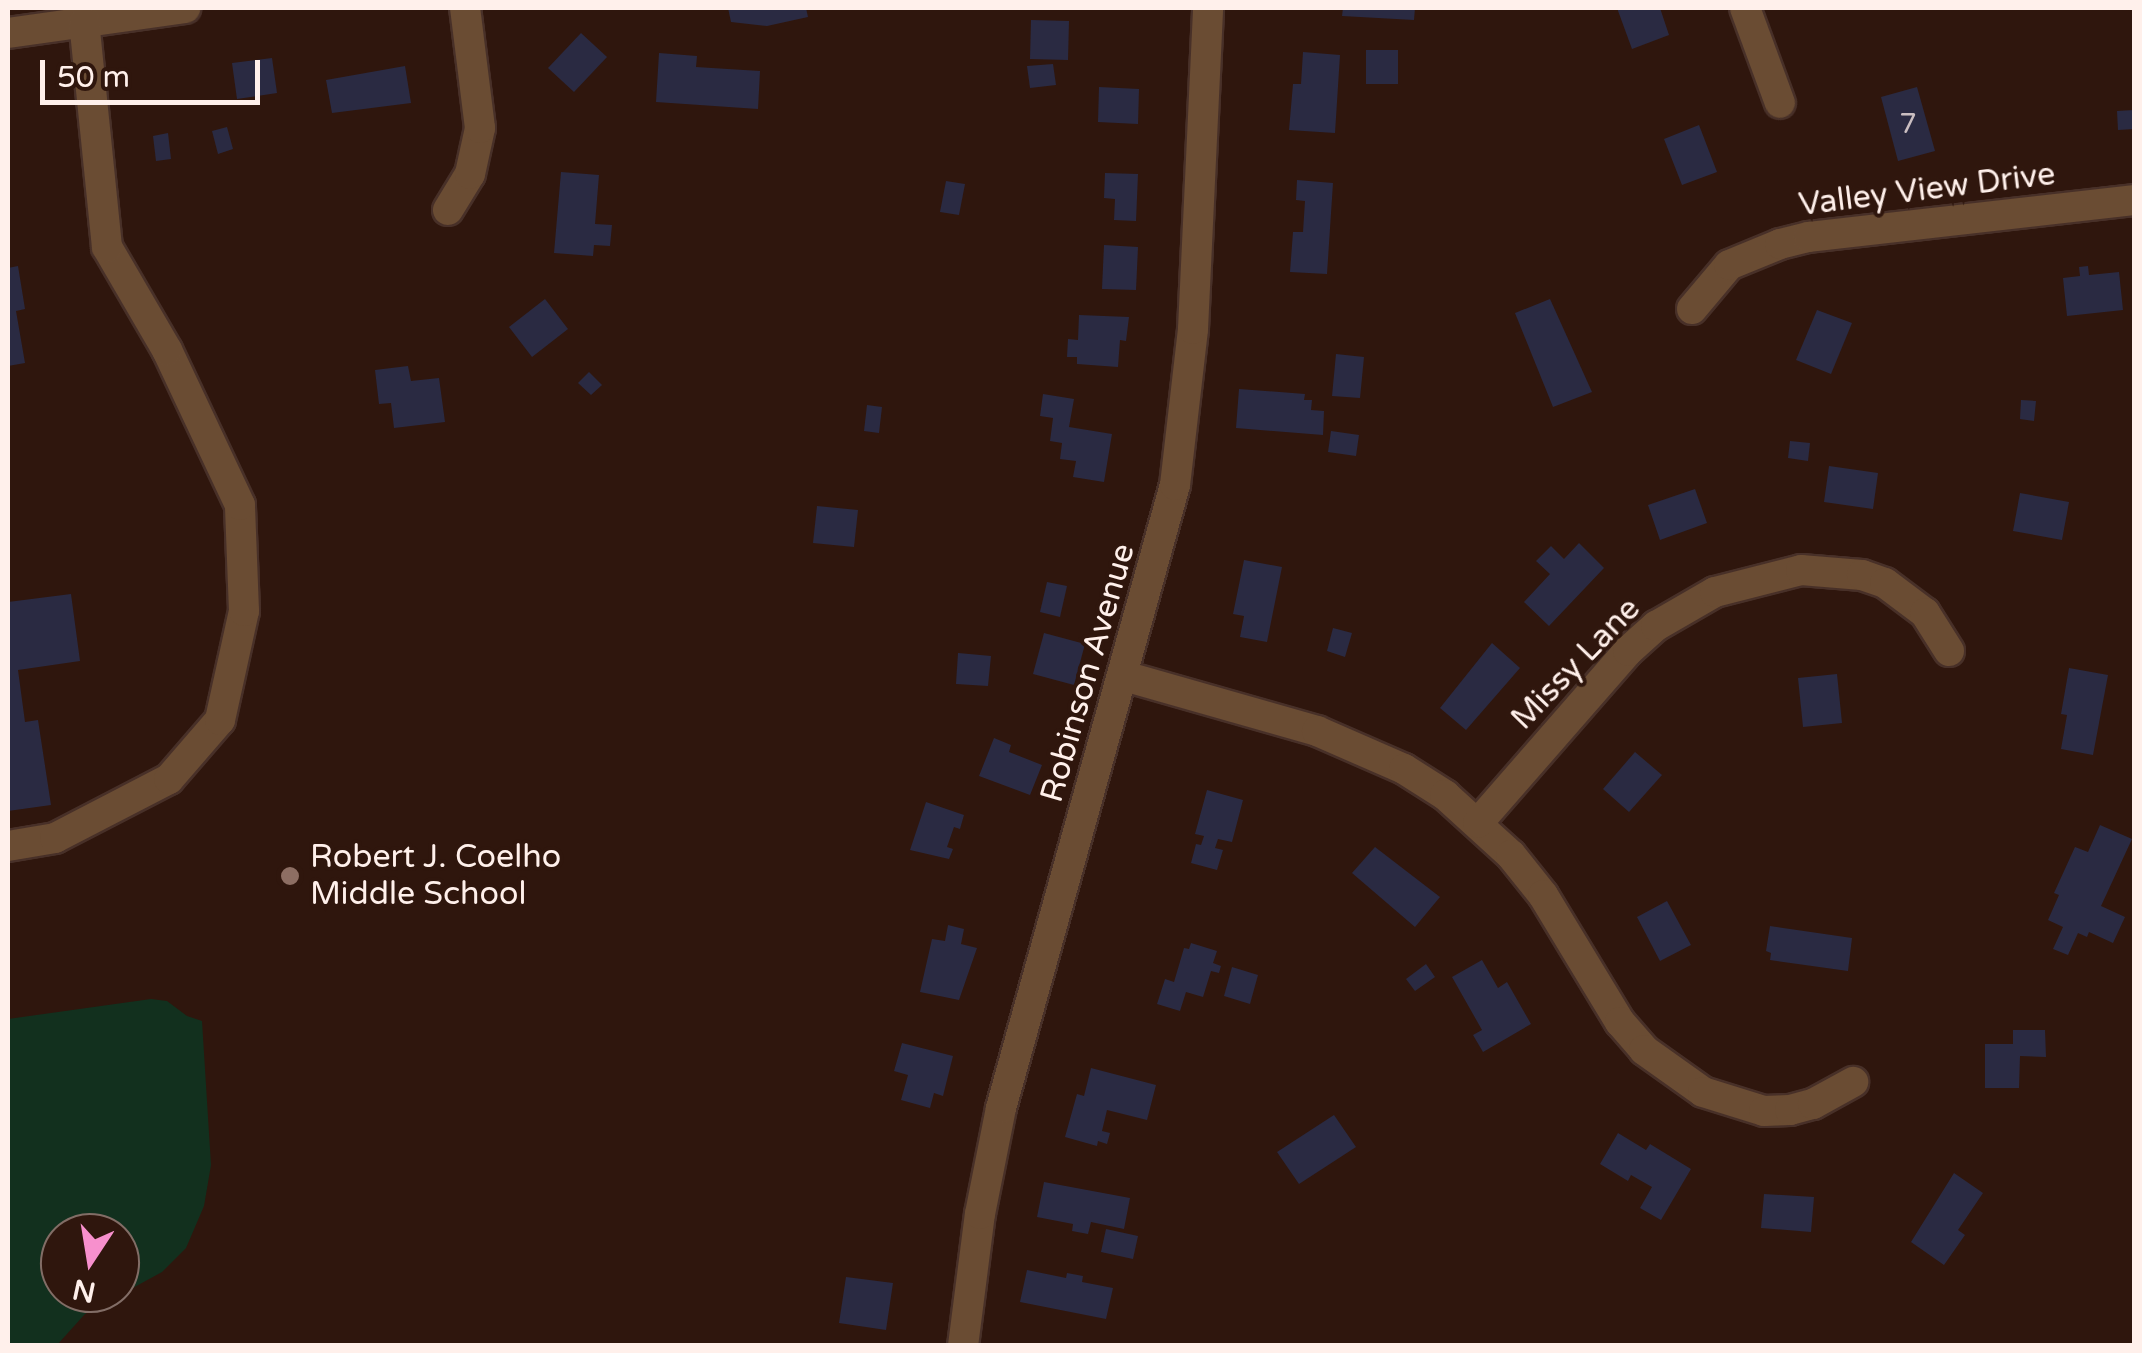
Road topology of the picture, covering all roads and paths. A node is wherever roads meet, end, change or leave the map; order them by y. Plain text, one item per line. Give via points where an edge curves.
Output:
1 (185, 8) edge
2 (465, 8) edge
3 (1208, 8) edge
4 (1745, 8) edge
5 (84, 22) junction
6 (8, 32) edge
7 (1780, 103) dead end
8 (2134, 200) edge
9 (448, 210) dead end
10 (1692, 308) dead end
11 (1949, 652) dead end
12 (1124, 676) junction
13 (1478, 823) junction
14 (8, 846) edge
15 (1853, 1082) dead end
16 (963, 1346) edge

1 - 5 street
2 - 9 street via 480,128 470,174
3 - 12 street, Robinson Avenue via 1184,421 1165,527
4 - 7 street
5 - 6 street
5 - 14 street via 107,247 168,350 240,505 244,612 220,720 169,779 55,838
8 - 10 street, Valley View Drive via 1794,240 1729,265
11 - 13 street, Missy Lane via 1915,604 1862,575 1801,570 1715,592 1628,651
12 - 13 street via 1360,748 1431,786
12 - 16 street, Robinson Avenue via 998,1124
13 - 15 street via 1543,894 1620,1022 1672,1074 1703,1092 1764,1111 1813,1104

